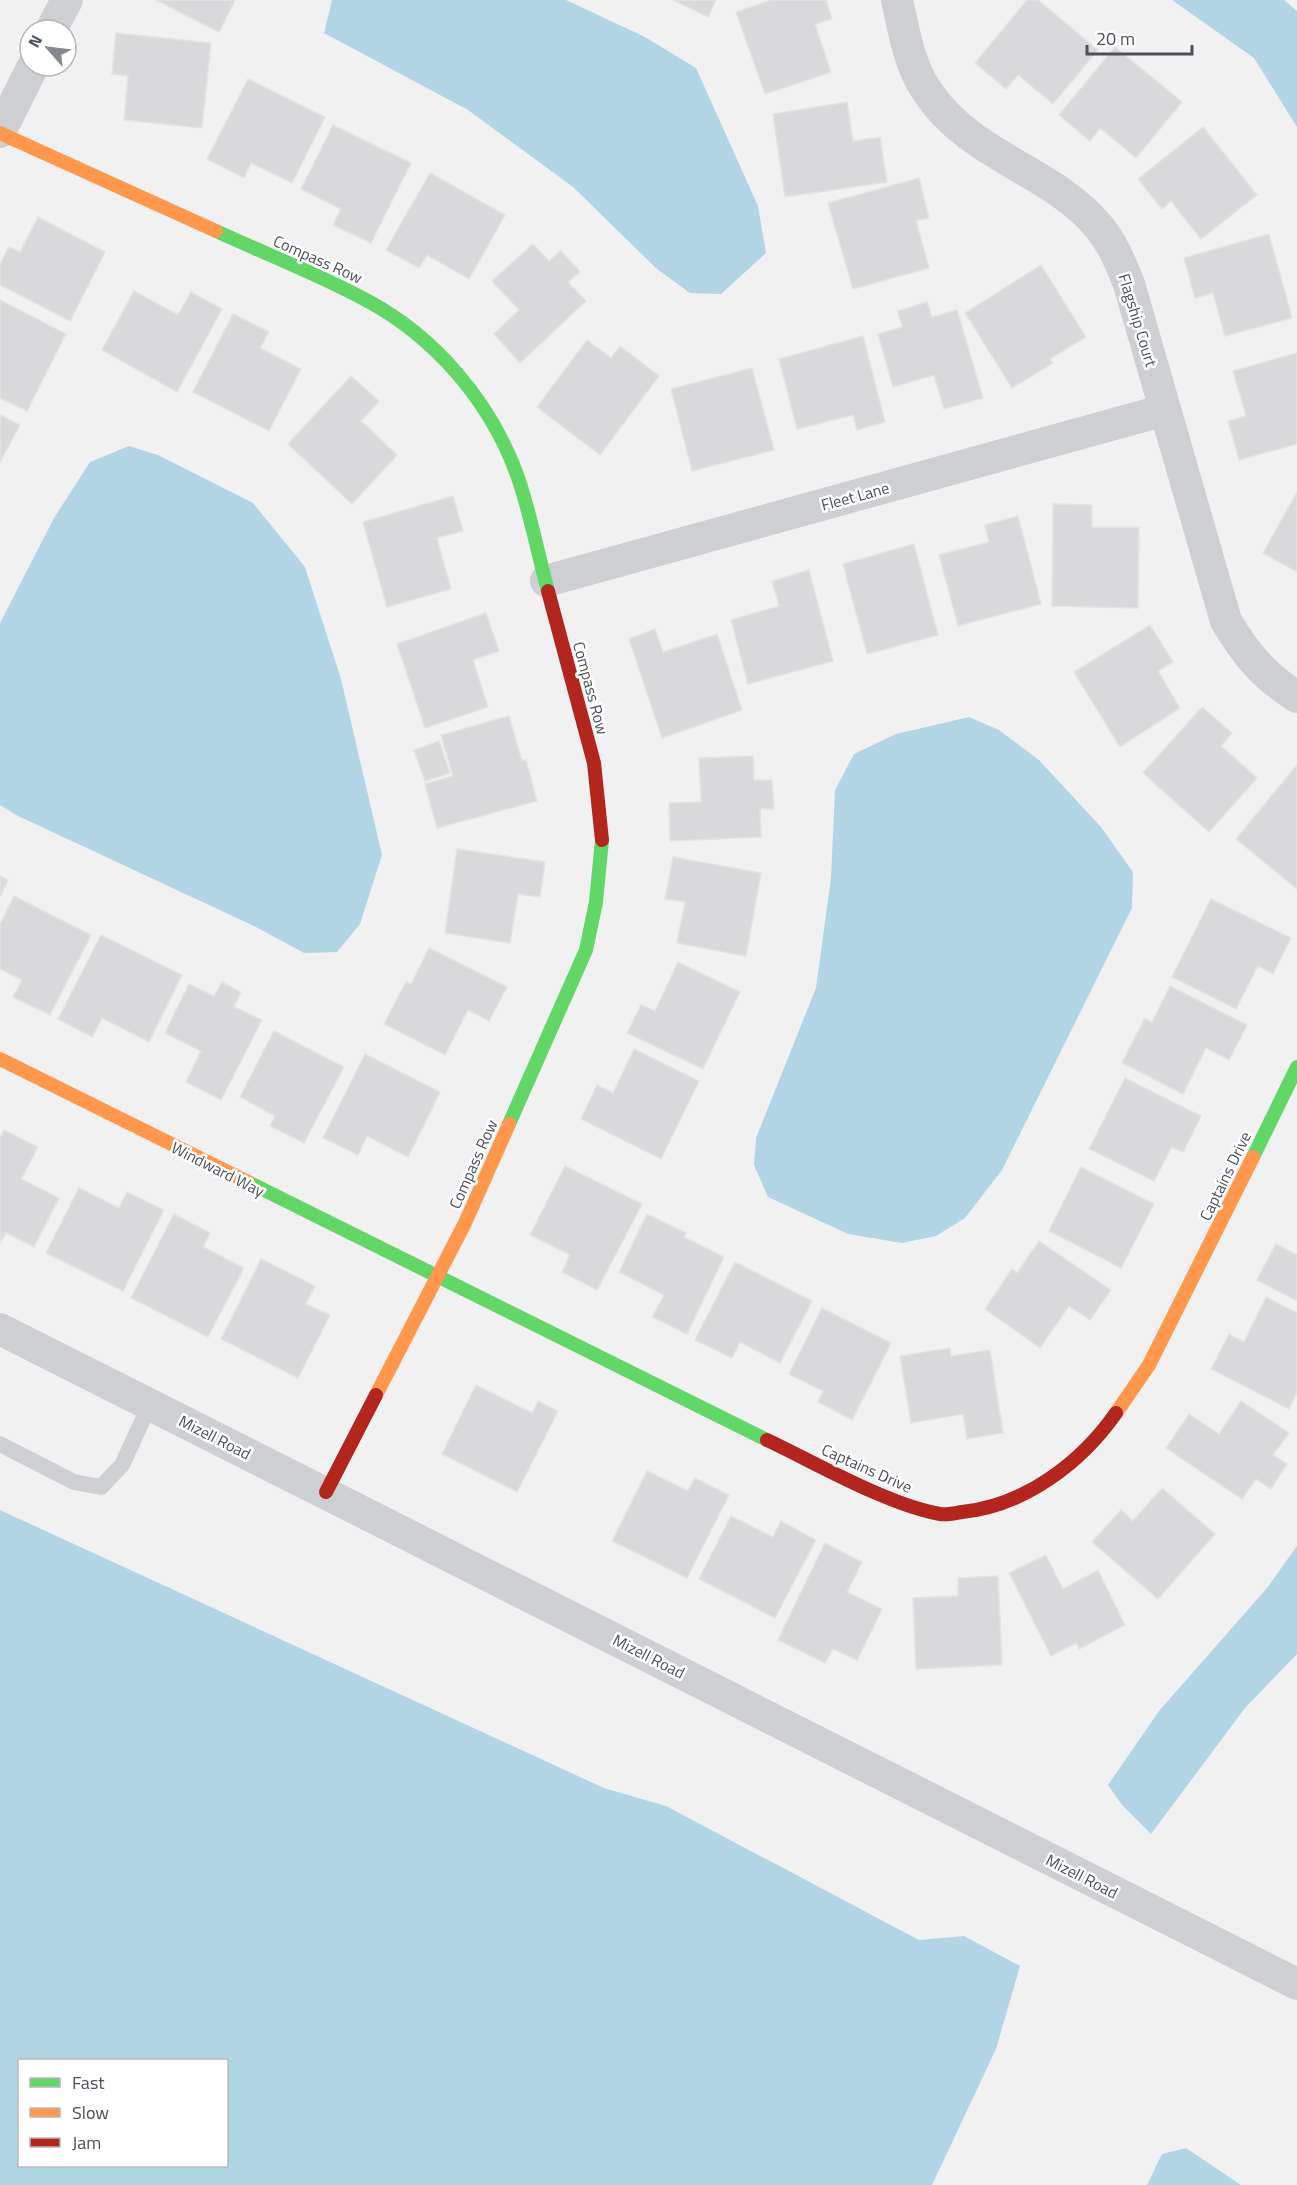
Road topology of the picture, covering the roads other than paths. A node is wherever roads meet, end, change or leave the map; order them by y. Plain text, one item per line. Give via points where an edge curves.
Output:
1 (67, 0) edge
2 (897, 0) edge
3 (57, 18) edge
4 (27, 78) edge
5 (0, 132) edge
6 (1165, 410) junction
7 (546, 581) junction
8 (1297, 698) edge
9 (0, 1059) edge
10 (1297, 1066) edge
11 (436, 1278) junction
12 (0, 1329) edge
13 (150, 1404) junction
14 (0, 1444) edge
15 (326, 1492) junction
16 (1297, 1984) edge

1 - 3 street
2 - 6 street, Flagship Court via 911,59 926,90 951,122 1074,202 1099,227 1129,284
4 - 5 street
5 - 7 street, Compass Row via 367,300 425,340 465,382 494,424 516,472
6 - 7 street, Fleet Lane
6 - 8 street, Flagship Court via 1226,621 1246,655 1270,680
7 - 11 street, Compass Row via 600,791 604,849 599,902 586,950 465,1223
9 - 11 street, Windward Way
10 - 11 street, Captains Drive via 1187,1293 1149,1365 1111,1420 1065,1468 1028,1493 982,1510 941,1514 896,1501
11 - 15 street, Compass Row
12 - 13 street, Mizell Road
13 - 14 lane via 122,1465 101,1487 74,1482
13 - 15 street, Mizell Road
15 - 16 street, Mizell Road

